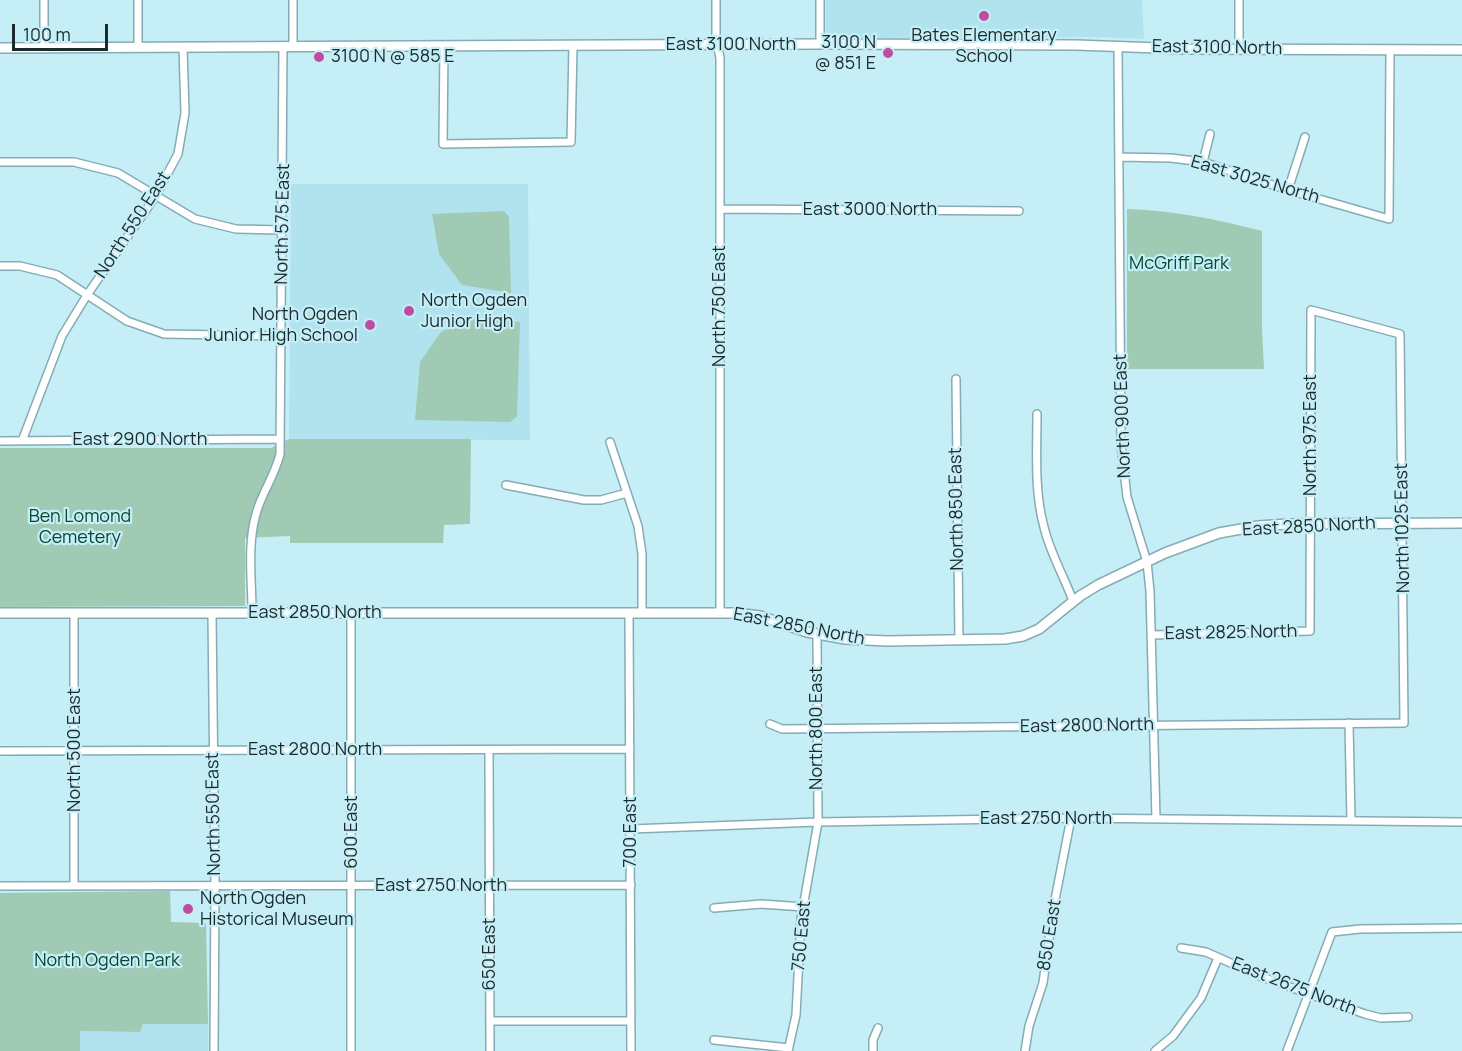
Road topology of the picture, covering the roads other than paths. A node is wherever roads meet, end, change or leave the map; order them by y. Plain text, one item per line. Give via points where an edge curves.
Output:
1 (44, 0) edge
2 (138, 0) edge
3 (293, 0) edge
4 (716, 0) edge
5 (820, 0) edge
6 (1239, 0) edge
7 (820, 44) junction
8 (719, 45) junction
9 (288, 46) junction
10 (444, 46) junction
11 (573, 46) junction
12 (138, 47) junction
13 (183, 47) junction
14 (1118, 47) junction
15 (0, 48) edge
16 (44, 48) junction
17 (1239, 49) junction
18 (1390, 50) junction
19 (1462, 50) edge
20 (1210, 134) dead end
21 (1305, 136) dead end
22 (1119, 157) junction
23 (0, 162) edge
24 (1203, 162) junction
25 (1288, 190) junction
26 (155, 197) junction
27 (720, 209) junction
28 (1019, 211) dead end
29 (282, 230) junction
30 (0, 266) edge
31 (87, 295) junction
32 (1400, 334) joint
33 (281, 336) junction
34 (956, 379) dead end
35 (1037, 414) dead end
36 (280, 439) junction
37 (0, 441) edge
38 (22, 441) junction
39 (610, 442) dead end
40 (506, 485) dead end
41 (627, 493) junction
42 (1462, 523) edge
43 (1311, 524) junction
44 (1402, 524) junction
45 (1147, 561) junction
46 (1073, 601) junction
47 (212, 612) junction
48 (252, 612) junction
49 (0, 613) edge
50 (74, 613) junction
51 (351, 613) junction
52 (629, 613) junction
53 (642, 613) junction
54 (720, 613) junction
55 (1310, 631) joint
56 (817, 634) junction
57 (1152, 635) junction
58 (959, 640) junction
59 (1349, 723) junction
60 (1404, 723) joint
61 (770, 724) dead end
62 (1154, 725) junction
63 (818, 729) junction
64 (630, 749) junction
65 (75, 750) junction
66 (214, 750) junction
67 (352, 750) junction
68 (489, 750) junction
69 (0, 751) edge
70 (1071, 818) junction
71 (1156, 819) junction
72 (1351, 821) junction
73 (818, 822) junction
74 (1462, 822) edge
75 (631, 828) junction
76 (631, 885) junction
77 (0, 886) edge
78 (74, 886) junction
79 (215, 886) junction
80 (352, 886) junction
81 (490, 886) junction
82 (804, 907) junction
83 (714, 908) dead end
84 (1462, 928) edge
85 (1181, 948) dead end
86 (1218, 958) junction
87 (1309, 995) junction
88 (1408, 1017) dead end
89 (490, 1021) junction
90 (631, 1021) junction
91 (878, 1028) dead end
92 (714, 1041) dead end
93 (789, 1050) edge
94 (214, 1051) edge
95 (351, 1051) edge
96 (490, 1051) edge
97 (631, 1051) edge
98 (873, 1051) edge
99 (1025, 1051) edge
100 (1155, 1051) edge
101 (1287, 1051) edge

1 - 16 street
2 - 12 street
3 - 9 street, North 575 East
4 - 8 street, North 750 East
5 - 7 street
6 - 17 street
7 - 8 street, East 3100 North
7 - 14 street, East 3100 North
8 - 11 street, East 3100 North
8 - 27 street, North 750 East
9 - 10 street, East 3100 North
9 - 13 street, East 3100 North
9 - 29 street, North 575 East
10 - 11 street, East 3100 North
10 - 11 street via 443,144 571,142
12 - 13 street, East 3100 North
12 - 16 street, East 3100 North
13 - 26 street, North 550 East via 185,113 178,154
14 - 17 street, East 3100 North
14 - 22 street, North 900 East
15 - 16 street, East 3100 North
17 - 18 street, East 3100 North
18 - 19 street, East 3100 North
18 - 25 street, East 3025 North via 1389,219
20 - 24 street
21 - 25 street
22 - 24 street, East 3025 North
22 - 45 street, North 900 East via 1121,444 1127,497
23 - 26 street via 74,162 118,173
24 - 25 street, East 3025 North
26 - 29 street via 195,219 236,229
26 - 31 street, North 550 East
27 - 28 street, East 3000 North
27 - 54 street, North 750 East
29 - 33 street, North 575 East
30 - 31 street via 20,266 57,275
31 - 33 street via 127,321 164,334
31 - 38 street via 53,356
32 - 43 street, North 975 East via 1311,310
32 - 44 street, North 1025 East
33 - 36 street, North 575 East
34 - 58 street, North 850 East
35 - 46 street via 1037,486 1043,524
36 - 38 street, East 2900 North
36 - 48 street, North 575 East via 273,479 259,501 254,522
37 - 38 street, East 2900 North
39 - 41 street
40 - 41 street via 584,500
41 - 53 street via 642,554
42 - 44 street, East 2850 North
43 - 44 street, East 2850 North
43 - 45 street, East 2850 North via 1219,533
43 - 55 street, North 975 East
44 - 60 street, North 1025 East
45 - 46 street, East 2850 North
45 - 57 street, North 900 East
46 - 58 street, East 2850 North via 1048,623 1023,636
47 - 48 street, East 2850 North
47 - 50 street, East 2850 North
47 - 66 street, North 550 East
48 - 51 street, East 2850 North
49 - 50 street, East 2850 North
50 - 65 street, North 500 East
51 - 52 street, East 2850 North
51 - 67 street, 600 East
52 - 53 street, East 2850 North
52 - 64 street, 700 East
53 - 54 street, East 2850 North
54 - 56 street, East 2850 North via 752,614
55 - 57 street, East 2825 North
56 - 58 street, East 2850 North via 870,641
56 - 63 street, North 800 East
57 - 62 street, North 900 East
59 - 60 street, East 2800 North
59 - 62 street, East 2800 North
59 - 72 street
61 - 63 street, East 2800 North via 782,729
62 - 63 street, East 2800 North
62 - 71 street, North 900 East
63 - 73 street, North 800 East
64 - 68 street, East 2800 North
64 - 75 street, 700 East
65 - 66 street, East 2800 North
65 - 69 street, East 2800 North
65 - 78 street, North 500 East
66 - 67 street, East 2800 North
66 - 79 street, North 550 East
67 - 68 street, East 2800 North
67 - 80 street, 600 East
68 - 81 street, 650 East
70 - 71 street, East 2750 North
70 - 73 street, East 2750 North
70 - 99 street, 850 East via 1043,982
71 - 72 street, East 2750 North
72 - 74 street, East 2750 North
73 - 75 street, East 2750 North
73 - 82 street, 750 East
75 - 76 street, 700 East
76 - 81 street, East 2750 North
76 - 90 street, 700 East
77 - 78 street, East 2750 North
78 - 79 street, East 2750 North
79 - 80 street, East 2750 North
79 - 94 street, North 550 East
80 - 81 street, East 2750 North
80 - 95 street, 600 East
81 - 89 street, 650 East
82 - 83 street via 761,904
82 - 93 street, 750 East via 796,1016
84 - 87 street via 1332,932
85 - 86 street, East 2675 North
86 - 87 street, East 2675 North
86 - 100 street via 1201,998 1173,1036
87 - 88 street, East 2675 North via 1381,1018
87 - 101 street
89 - 90 street
89 - 96 street, 650 East
90 - 97 street, 700 East
91 - 98 street
92 - 93 street

